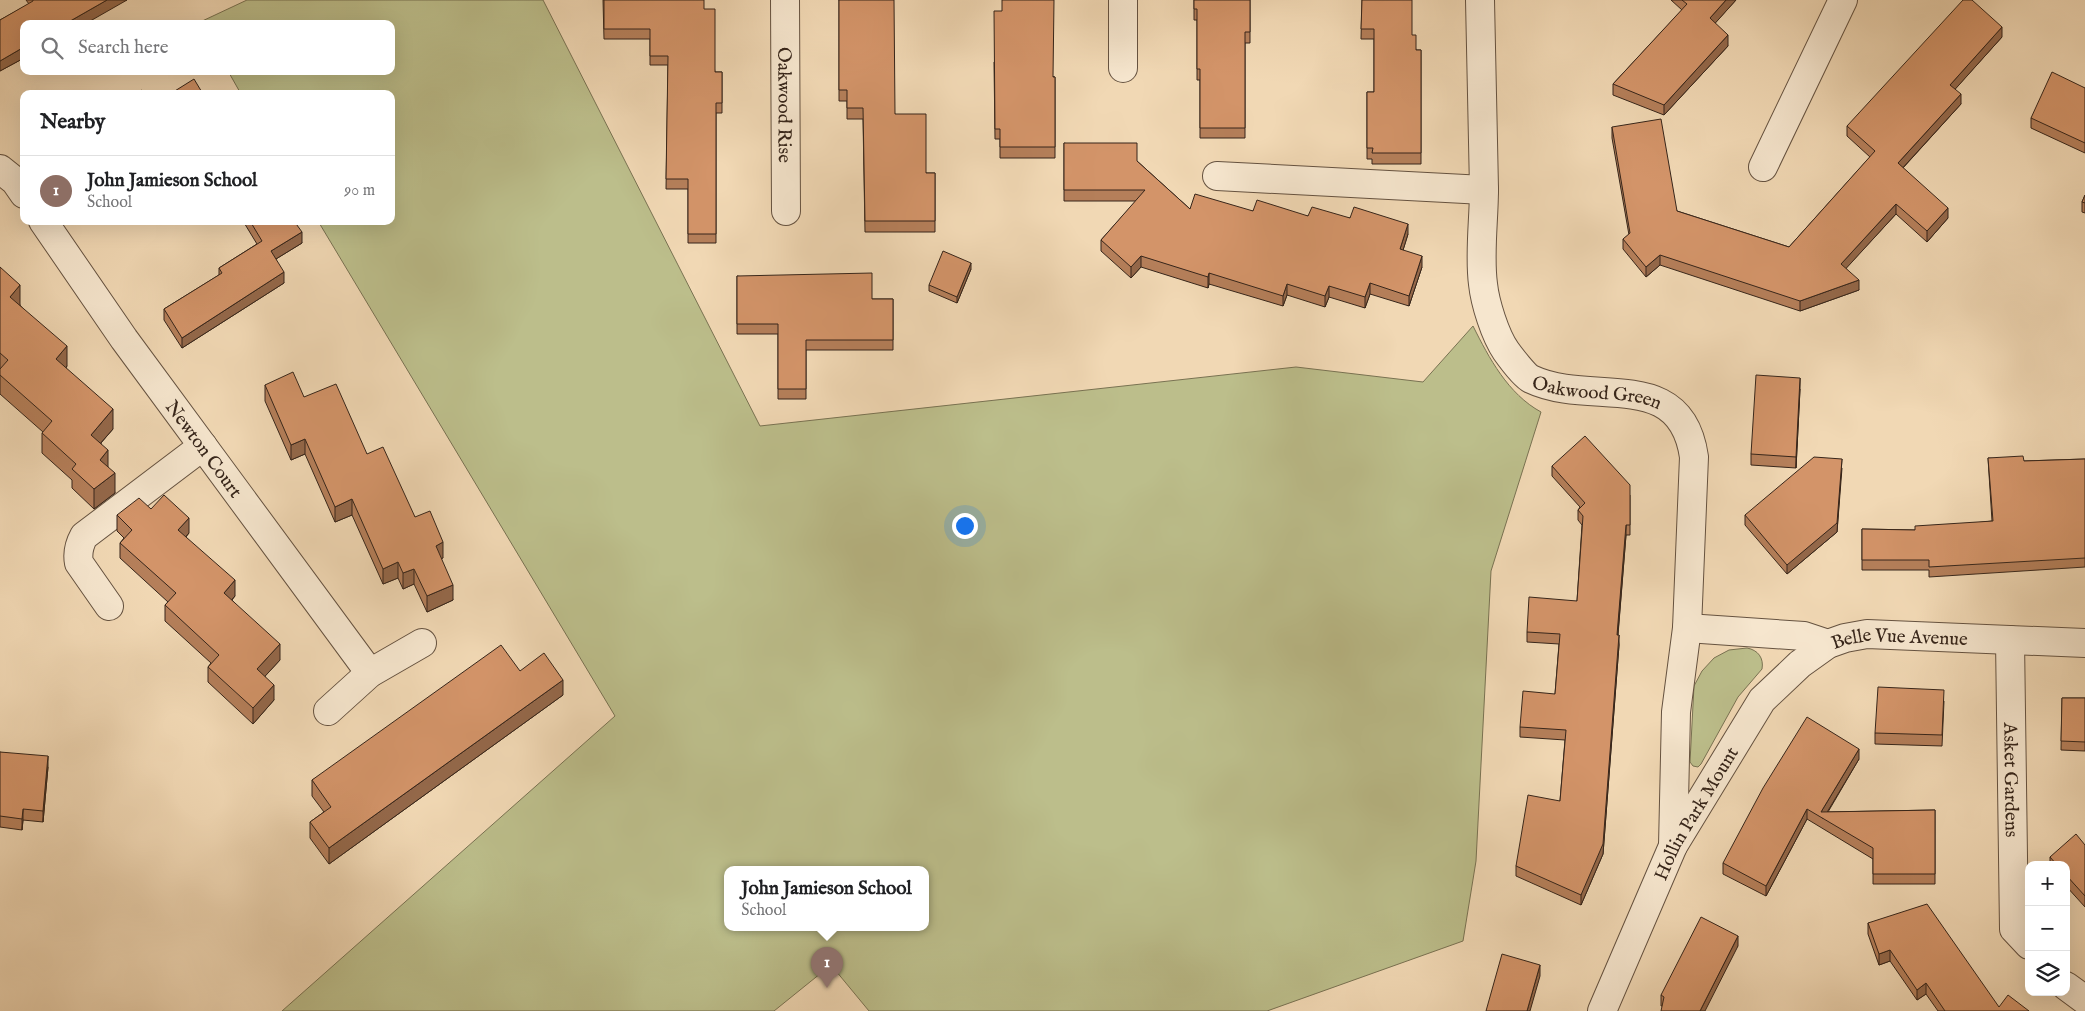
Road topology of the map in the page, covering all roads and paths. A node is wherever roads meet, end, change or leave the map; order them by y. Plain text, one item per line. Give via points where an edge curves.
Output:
1 (785, 0) edge
2 (1123, 0) edge
3 (1480, 0) edge
4 (1843, 0) edge
5 (1123, 68) dead end
6 (1763, 167) dead end
7 (0, 170) edge
8 (1217, 176) dead end
9 (20, 188) edge
10 (1484, 190) junction
11 (786, 211) dead end
12 (46, 225) edge
13 (203, 446) junction
14 (109, 606) dead end
15 (1687, 628) junction
16 (2010, 640) junction
17 (2085, 643) edge
18 (422, 644) dead end
19 (1828, 644) junction
20 (370, 672) junction
21 (328, 712) dead end
22 (1673, 846) junction
23 (2025, 940) edge
24 (2070, 989) edge
25 (2085, 1000) edge
26 (1602, 1011) edge

1 - 11 street, Oakwood Rise
2 - 5 street
3 - 10 street, Oakwood Green
4 - 6 street
7 - 9 street
8 - 10 street
10 - 15 street, Oakwood Green via 1482,284 1491,319 1505,350 1523,372 1529,379 1566,390 1657,400 1672,409 1692,439
12 - 13 street, Newton Court
13 - 14 street via 84,536 80,543 79,563
13 - 20 street, Newton Court
15 - 19 street, Belle Vue Avenue via 1804,636
15 - 22 street, Oakwood Green via 1676,712
16 - 17 street, Belle Vue Avenue
16 - 19 street, Belle Vue Avenue via 1867,634
16 - 23 street, Asket Gardens via 2014,928
18 - 20 street
19 - 22 street, Hollin Park Mount via 1800,664 1762,700
20 - 21 street
22 - 26 street, Hollin Park Mount
24 - 25 street

